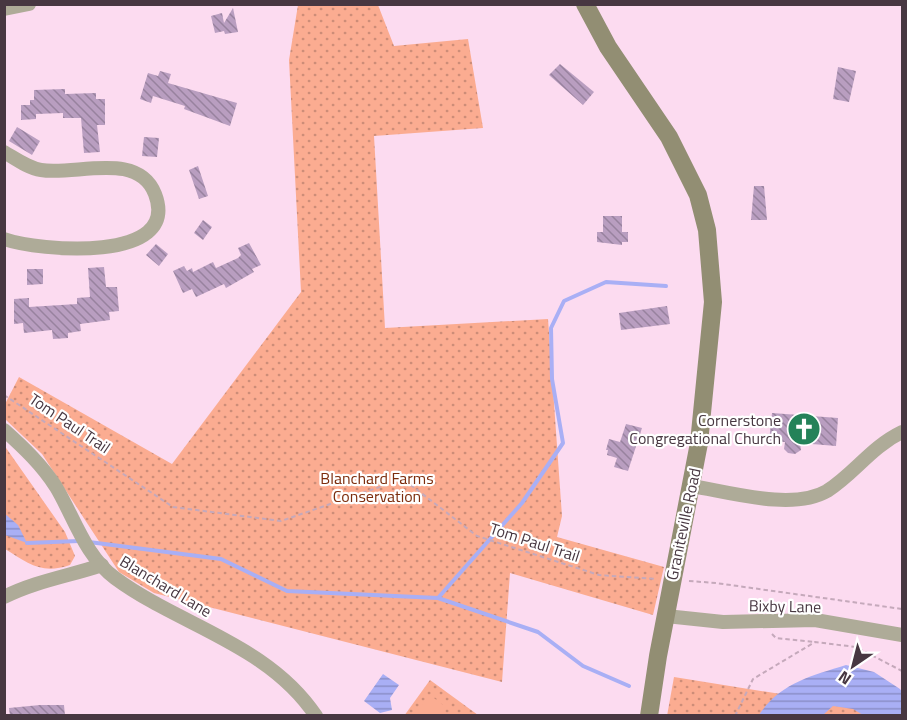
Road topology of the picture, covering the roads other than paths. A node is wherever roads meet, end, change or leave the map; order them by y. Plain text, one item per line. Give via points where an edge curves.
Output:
1 (29, 4) edge
2 (585, 4) edge
3 (4, 9) edge
4 (4, 152) edge
5 (4, 239) edge
6 (4, 430) edge
7 (903, 432) edge
8 (692, 486) junction
9 (102, 565) junction
10 (4, 597) edge
11 (666, 616) junction
12 (903, 635) edge
13 (316, 716) edge
14 (649, 716) edge

1 - 3 street
2 - 8 main road, Graniteville Road via 608,47 669,137 698,195 707,230 713,302
4 - 5 street via 43,171 132,171 152,187 158,209 154,223 144,235 120,246 52,247
6 - 9 street, Blanchard Lane via 45,471 82,539
7 - 8 street via 870,451 826,491 813,496 781,500
8 - 11 main road, Graniteville Road
9 - 10 street via 32,583
9 - 13 street, Blanchard Lane via 113,577 144,596 253,656 299,694
11 - 12 street, Bixby Lane via 755,622 815,620
11 - 14 main road, Graniteville Road

